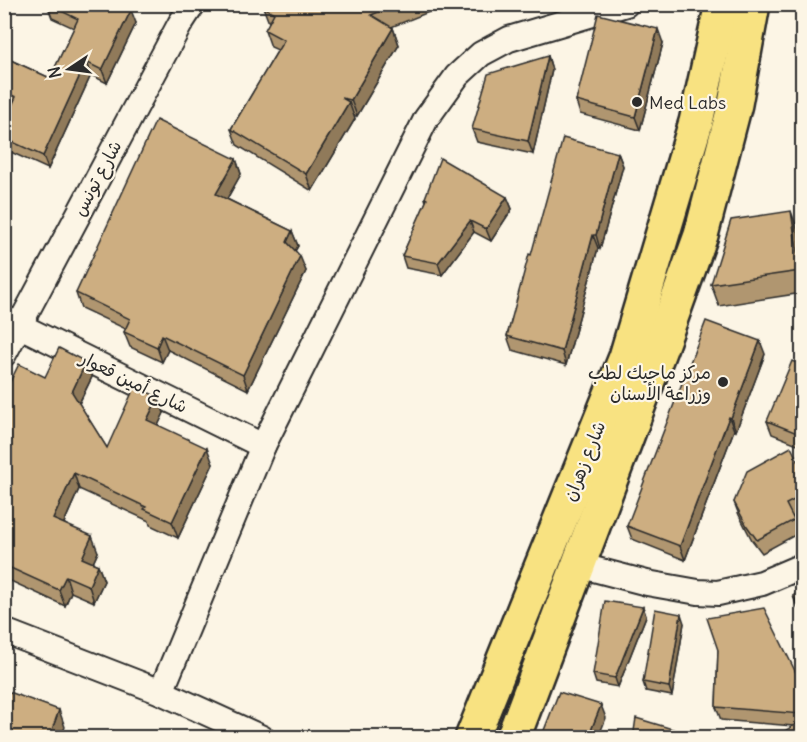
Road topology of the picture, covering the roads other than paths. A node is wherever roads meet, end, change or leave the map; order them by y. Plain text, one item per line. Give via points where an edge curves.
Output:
1 (193, 4) edge
2 (626, 4) edge
3 (722, 4) edge
4 (753, 4) edge
5 (11, 321) edge
6 (4, 354) edge
7 (263, 446) junction
8 (578, 565) junction
9 (802, 566) edge
10 (4, 631) edge
11 (161, 692) junction
12 (262, 738) edge
13 (472, 738) edge
14 (513, 738) edge

1 - 5 street, شارع تونس
2 - 7 street via 509,39 481,54 457,76 426,119
3 - 13 main road, شارع زهران via 696,122 626,357
4 - 8 main road, شارع زهران via 735,104 701,235
5 - 6 street, شارع تونس
5 - 7 street, شارع أمين قعوار
7 - 11 street
8 - 9 street via 646,583 718,593 762,584
8 - 14 main road, شارع زهران
10 - 11 street
11 - 12 street

